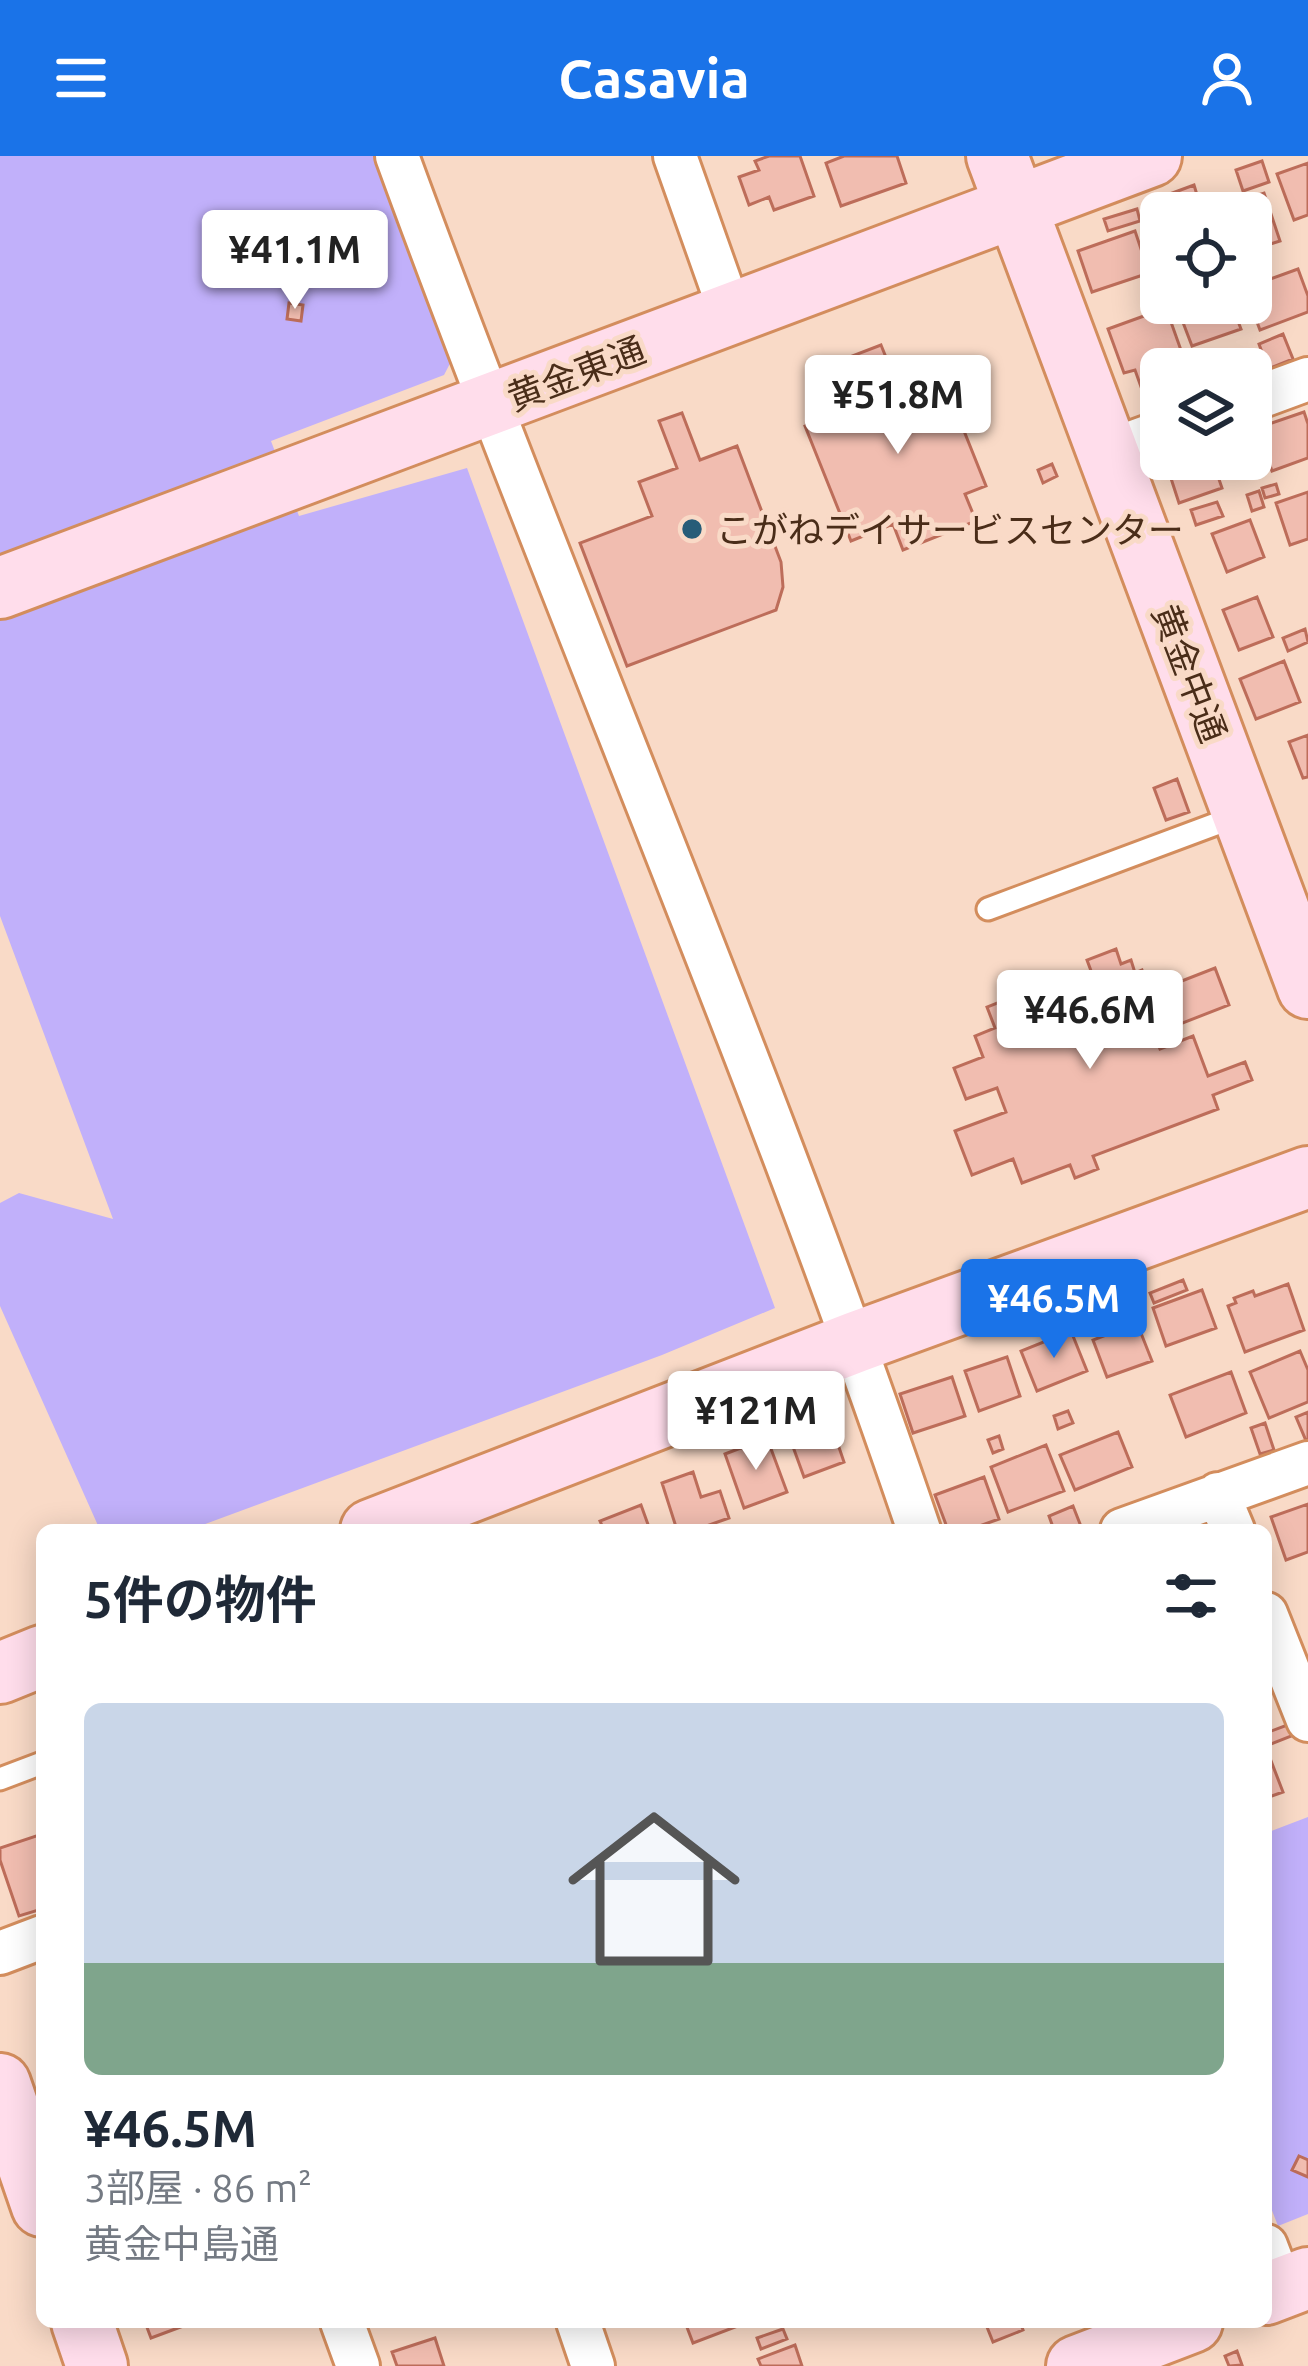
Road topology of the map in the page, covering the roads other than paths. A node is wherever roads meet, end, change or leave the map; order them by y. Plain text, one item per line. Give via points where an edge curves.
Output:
1 (397, 156) edge
2 (675, 156) edge
3 (1151, 156) edge
4 (1006, 181) edge
5 (731, 314) junction
6 (1308, 379) edge
7 (1272, 392) edge
8 (488, 406) junction
9 (1134, 442) edge
10 (0, 588) edge
11 (1243, 814) junction
12 (988, 909) dead end
13 (1308, 988) edge
14 (1308, 1177) edge
15 (856, 1342) junction
16 (1308, 1463) edge
17 (1226, 1512) edge
18 (386, 1524) edge
19 (918, 1524) edge
20 (1157, 1524) edge
21 (1272, 1629) edge
22 (36, 1658) edge
23 (0, 1672) edge
24 (1308, 1720) edge
25 (36, 1765) edge
26 (0, 1779) edge
27 (36, 1939) edge
28 (0, 1953) edge
29 (0, 2084) edge
30 (36, 2189) edge
31 (84, 2328) edge
32 (344, 2328) edge
33 (580, 2328) edge
34 (1176, 2328) edge
35 (97, 2366) edge
36 (358, 2366) edge
37 (593, 2366) edge
38 (1077, 2366) edge

1 - 8 street
2 - 5 street
3 - 4 street, 黄金東通
4 - 5 street, 黄金東通
4 - 9 street, 黄金中通
5 - 8 street, 黄金東通
6 - 7 street
8 - 10 street, 黄金東通
8 - 15 street
9 - 11 street, 黄金中通
11 - 12 lane
11 - 13 street, 黄金中通
14 - 15 street
15 - 18 street
15 - 19 street
16 - 17 street
17 - 20 street
21 - 24 street
22 - 23 street
25 - 26 lane
27 - 28 street
29 - 30 street
31 - 35 street
32 - 36 street
33 - 37 street
34 - 38 street

